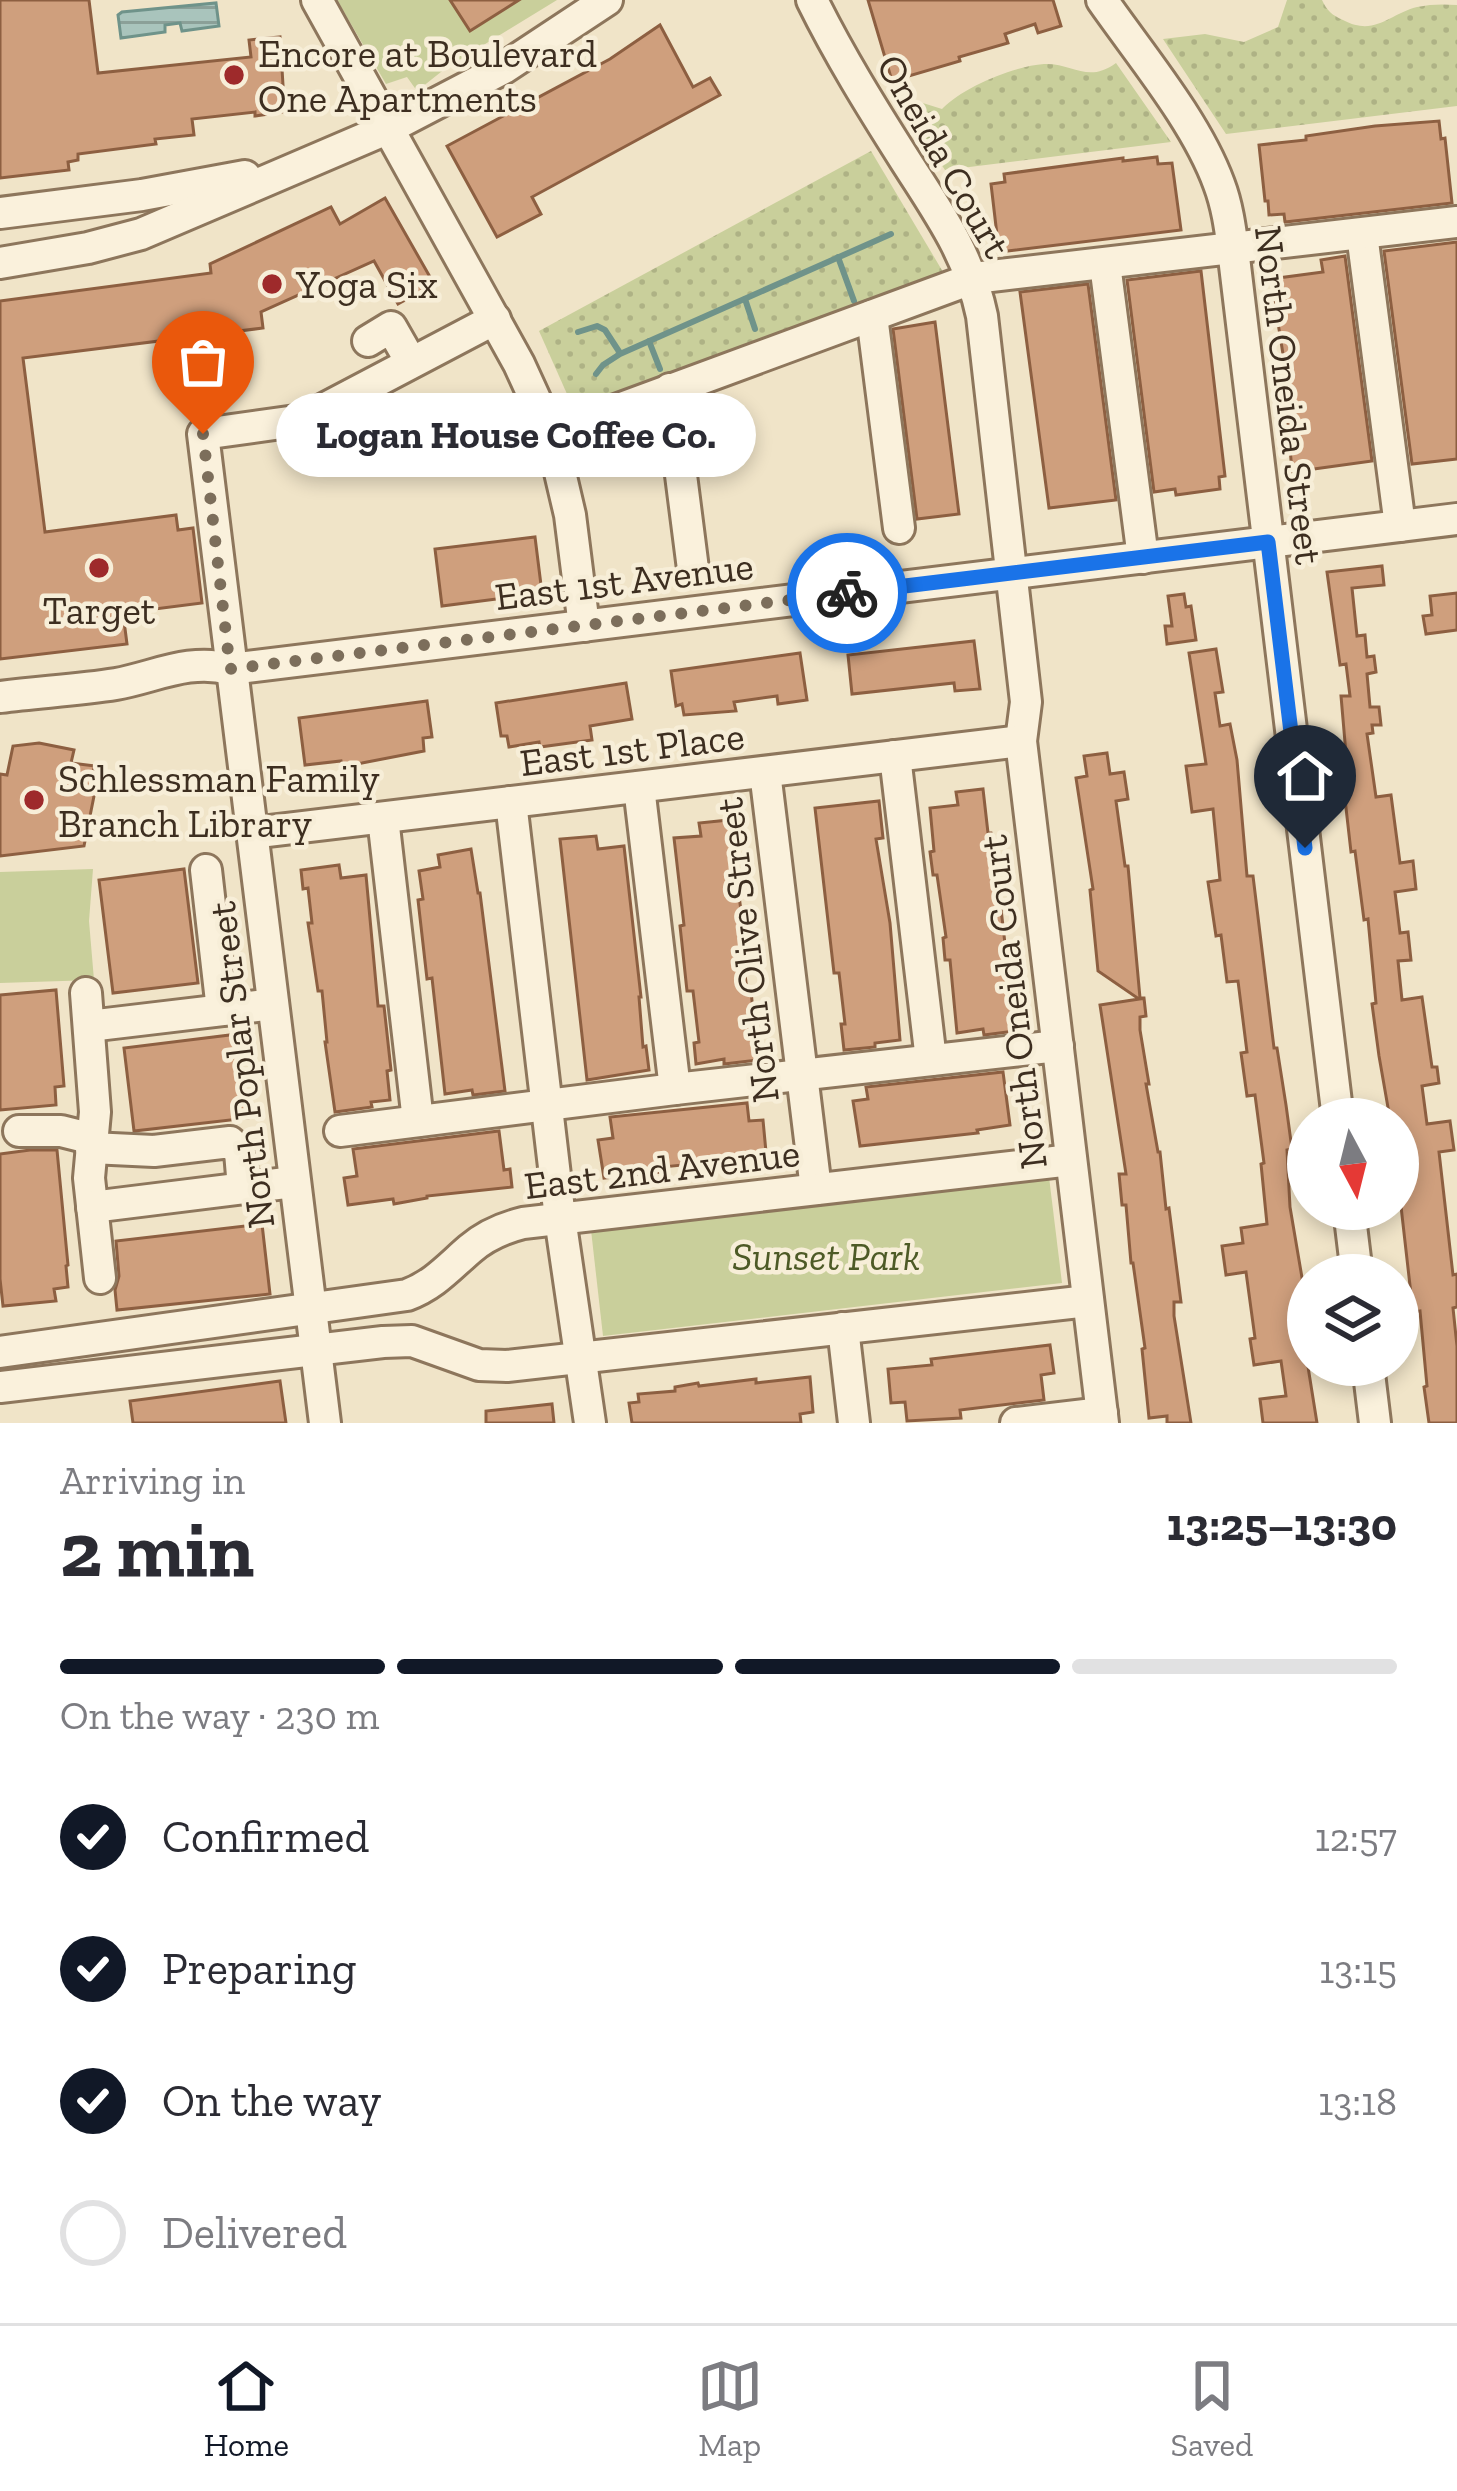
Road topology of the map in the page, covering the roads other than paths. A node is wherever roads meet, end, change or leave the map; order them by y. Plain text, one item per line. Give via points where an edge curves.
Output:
1 (317, 0) edge
2 (1102, 0) edge
3 (604, 1) edge
4 (822, 3) edge
5 (389, 128) junction
6 (293, 167) junction
7 (0, 213) edge
8 (1457, 222) edge
9 (1362, 234) junction
10 (1233, 249) junction
11 (0, 263) edge
12 (1105, 264) junction
13 (974, 278) junction
14 (872, 316) junction
15 (495, 319) junction
16 (368, 341) dead end
17 (411, 362) junction
18 (670, 389) junction
19 (550, 434) junction
20 (1457, 519) edge
21 (1400, 526) junction
22 (898, 528) dead end
23 (1268, 542) junction
24 (1143, 558) junction
25 (693, 569) dead end
26 (1012, 573) junction
27 (584, 626) junction
28 (230, 669) junction
29 (0, 697) edge
30 (1021, 741) junction
31 (895, 757) junction
32 (765, 772) junction
33 (639, 787) junction
34 (511, 802) junction
35 (382, 818) junction
36 (252, 833) junction
37 (206, 870) dead end
38 (86, 993) dead end
39 (273, 1004) junction
40 (222, 1010) junction
41 (89, 1026) junction
42 (1058, 1046) junction
43 (931, 1060) junction
44 (802, 1075) junction
45 (675, 1089) junction
46 (1335, 1098) edge
47 (547, 1105) junction
48 (418, 1121) junction
49 (19, 1130) dead end
50 (340, 1131) dead end
51 (92, 1144) junction
52 (1071, 1160) junction
53 (294, 1182) junction
54 (243, 1188) junction
55 (815, 1189) junction
56 (92, 1207) junction
57 (560, 1218) junction
58 (100, 1278) dead end
59 (1088, 1301) junction
60 (309, 1310) junction
61 (843, 1328) junction
62 (315, 1349) junction
63 (0, 1352) edge
64 (582, 1357) junction
65 (1371, 1386) edge
66 (0, 1387) edge
67 (1102, 1418) edge
68 (325, 1423) edge
69 (590, 1423) edge
70 (854, 1423) edge
71 (1016, 1423) edge
72 (1375, 1423) edge

1 - 5 street
2 - 10 street, North Oneida Street via 1210,162
3 - 5 street via 504,68
4 - 13 street, Oneida Court via 867,99
5 - 6 street
5 - 15 street
6 - 7 street
6 - 11 street via 141,234
8 - 9 street
9 - 10 street
9 - 21 street
10 - 12 street
10 - 23 street, North Oneida Street
12 - 13 street
12 - 24 street
13 - 14 street
13 - 26 street, Oneida Court
14 - 18 street
14 - 22 street
15 - 17 street
15 - 19 street
16 - 17 street via 391,327
17 - 28 street, North Poplar Street via 303,420 203,434
18 - 19 street
18 - 25 street
19 - 27 street
20 - 21 street, East 1st Avenue
21 - 23 street, East 1st Avenue
23 - 24 street, East 1st Avenue
23 - 46 street, North Oneida Street
24 - 26 street, East 1st Avenue
26 - 27 street, East 1st Avenue
26 - 30 street, North Oneida Court via 1026,702
27 - 28 street, East 1st Avenue
28 - 29 street, East 1st Avenue via 194,665
28 - 36 street, North Poplar Street
30 - 31 street, East 1st Place
30 - 42 street, North Oneida Court
31 - 32 street, East 1st Place
31 - 43 street
32 - 33 street, East 1st Place
32 - 44 street, North Olive Street
33 - 34 street, East 1st Place
33 - 45 street
34 - 35 street, East 1st Place
34 - 47 street
35 - 36 street, East 1st Place
35 - 48 street
36 - 39 street, North Poplar Street
37 - 40 street
38 - 41 street
39 - 40 street
39 - 53 street, North Poplar Street
40 - 41 street
41 - 51 street
42 - 43 street
42 - 52 street, North Oneida Court
43 - 44 street
44 - 45 street
44 - 55 street, North Olive Street
45 - 47 street
47 - 48 street
47 - 57 street
48 - 50 street
49 - 51 street via 61,1131
51 - 54 street via 154,1150 230,1142 240,1152
51 - 56 street
52 - 55 street, East 2nd Avenue
52 - 59 street, North Oneida Court
53 - 54 street
53 - 60 street, North Poplar Street
54 - 56 street
55 - 57 street, East 2nd Avenue
56 - 58 street
57 - 60 street, East 2nd Avenue via 493,1233 407,1295
57 - 64 street
59 - 61 street
59 - 67 street, North Oneida Court
60 - 62 street, North Poplar Street
60 - 63 street, East 2nd Avenue
61 - 64 street
61 - 70 street
62 - 64 street via 412,1341 490,1366
62 - 66 street
62 - 68 street
64 - 69 street
65 - 72 street
67 - 71 street

